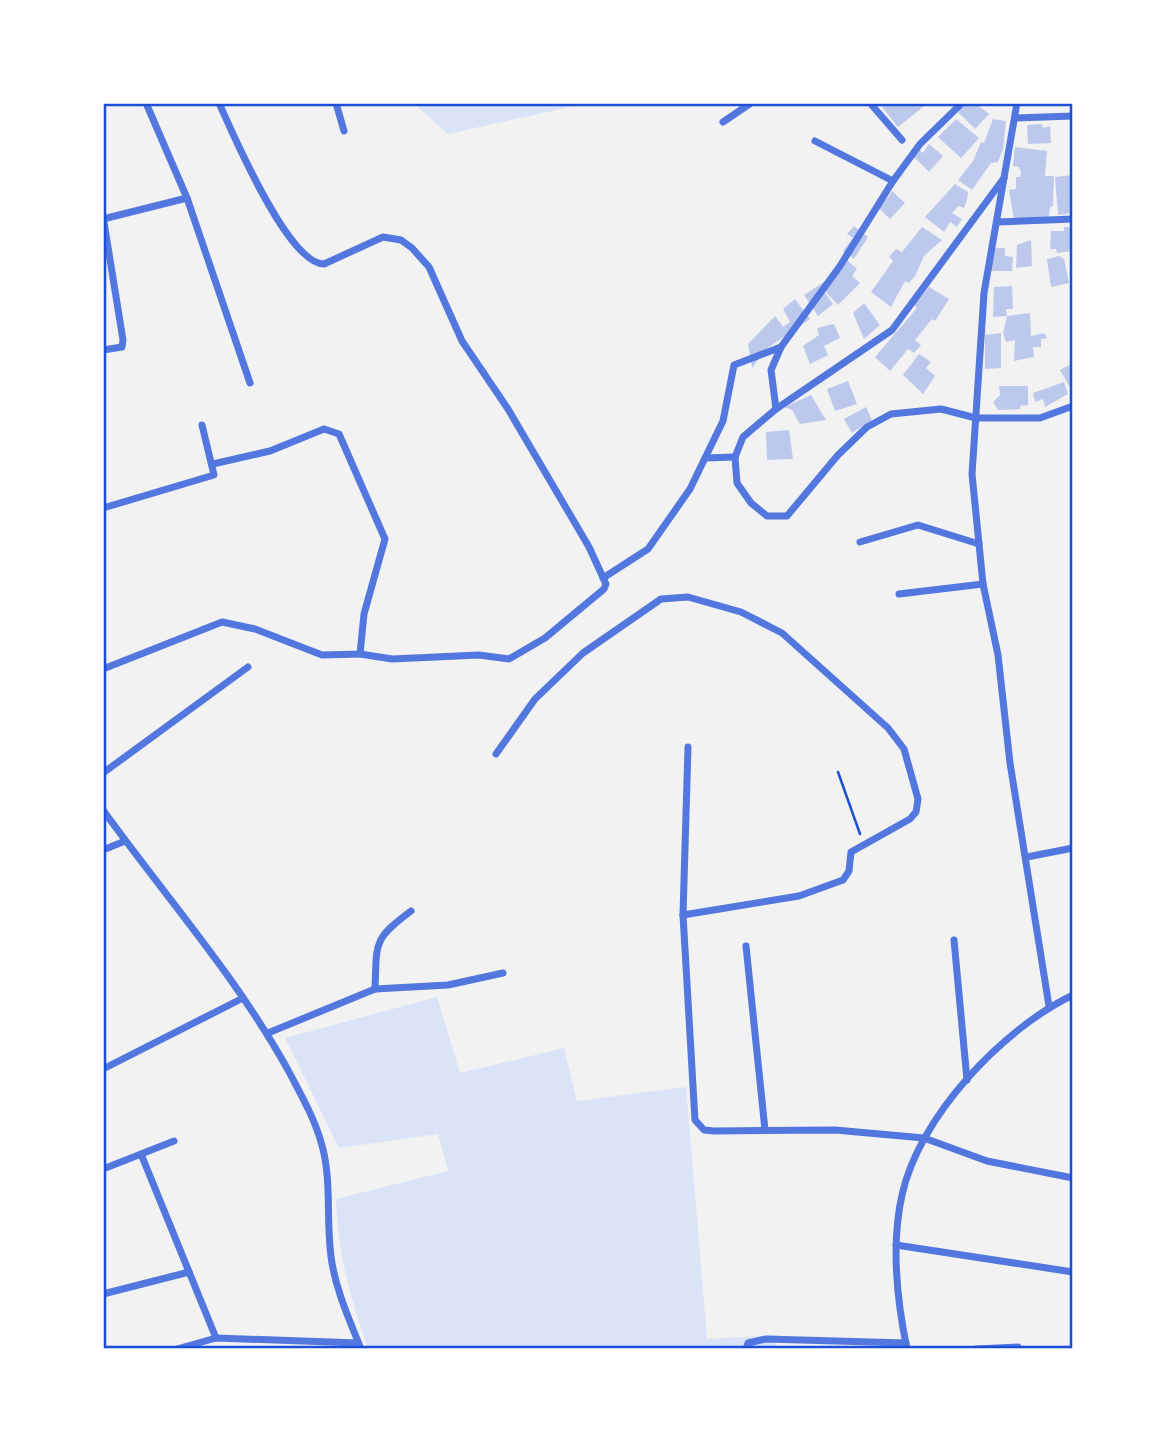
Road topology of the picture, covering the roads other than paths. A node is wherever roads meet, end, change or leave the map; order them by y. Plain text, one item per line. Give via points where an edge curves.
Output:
1 (146, 103) edge
2 (219, 103) edge
3 (336, 103) edge
4 (751, 103) edge
5 (870, 103) edge
6 (962, 103) edge
7 (1017, 103) edge
8 (1073, 116) edge
9 (1016, 118) junction
10 (723, 122) dead end
11 (344, 131) dead end
12 (902, 140) dead end
13 (815, 141) dead end
14 (1006, 175) junction
15 (893, 181) junction
16 (187, 198) junction
17 (103, 218) edge
18 (1073, 219) edge
19 (997, 222) junction
20 (781, 347) junction
21 (103, 350) edge
22 (250, 383) dead end
23 (1073, 406) edge
24 (776, 409) junction
25 (976, 418) junction
26 (202, 425) dead end
27 (734, 457) junction
28 (705, 458) junction
29 (213, 464) junction
30 (103, 508) edge
31 (860, 542) dead end
32 (979, 544) junction
33 (603, 578) junction
34 (983, 584) junction
35 (899, 594) dead end
36 (360, 654) junction
37 (248, 667) dead end
38 (103, 669) edge
39 (688, 747) dead end
40 (496, 754) dead end
41 (103, 773) edge
42 (103, 810) edge
43 (125, 841) junction
44 (1073, 848) edge
45 (103, 850) edge
46 (1027, 858) junction
47 (411, 911) dead end
48 (683, 915) junction
49 (954, 940) dead end
50 (746, 946) dead end
51 (503, 973) dead end
52 (375, 989) junction
53 (1073, 995) edge
54 (243, 998) junction
55 (1049, 1006) junction
56 (268, 1033) junction
57 (103, 1069) edge
58 (967, 1080) junction
59 (765, 1130) junction
60 (925, 1138) junction
61 (174, 1141) dead end
62 (142, 1154) junction
63 (103, 1169) edge
64 (1073, 1178) edge
65 (896, 1245) junction
66 (189, 1272) junction
67 (1073, 1272) edge
68 (103, 1294) edge
69 (216, 1338) junction
70 (287, 1345) edge
71 (360, 1346) edge
72 (906, 1346) edge
73 (1018, 1347) edge
74 (177, 1349) edge
75 (746, 1349) edge
76 (976, 1349) edge

1 - 16 street
2 - 33 street via 259,192 305,257 324,264 375,239 389,237 412,248 429,267 462,341 508,409
3 - 11 street
4 - 10 street
5 - 12 street
6 - 15 street via 920,144
7 - 9 street
8 - 9 street
9 - 14 street
13 - 15 street
14 - 19 street
14 - 24 street via 892,330
15 - 20 street via 840,266
16 - 17 street
16 - 22 street
17 - 21 street via 123,340 122,346
18 - 19 street
19 - 25 street via 984,292
20 - 24 street via 771,370
20 - 28 street via 734,365 723,421
23 - 25 street via 1040,418
24 - 27 street via 743,437
25 - 27 street via 941,409 891,414 867,427 838,455 786,516 767,516 751,503 737,483
25 - 32 street via 972,474
26 - 29 street
27 - 28 street
28 - 33 street via 690,489 648,549
29 - 30 street via 213,477
29 - 36 street via 270,451 324,429 339,433 385,539 364,614
31 - 32 street via 918,525
32 - 34 street
33 - 36 street via 604,589 545,638 509,659 479,655 392,659
34 - 35 street
34 - 46 street via 998,655
36 - 38 street via 322,655 255,629 222,622
37 - 41 street
39 - 48 street
40 - 48 street via 535,699 583,653 661,599 688,597 741,612 782,633 897,737 918,799 916,812 850,852 847,876 799,896
42 - 43 street
43 - 45 street
43 - 54 street
44 - 46 street
46 - 55 street
47 - 52 street via 379,939
48 - 59 street via 695,1120 713,1132
49 - 58 street
50 - 59 street
51 - 52 street via 448,985
52 - 56 street
53 - 55 street
54 - 56 street
54 - 57 street
55 - 58 street via 998,1044
56 - 71 street via 304,1099 321,1142 331,1263
58 - 60 street
59 - 60 street
60 - 64 street via 987,1161
60 - 65 street via 902,1195
61 - 62 street
62 - 63 street
62 - 66 street
65 - 67 street
65 - 72 street
66 - 68 street
66 - 69 street
69 - 70 street
69 - 74 street
70 - 71 street
72 - 75 street via 766,1339 748,1343
73 - 76 street

